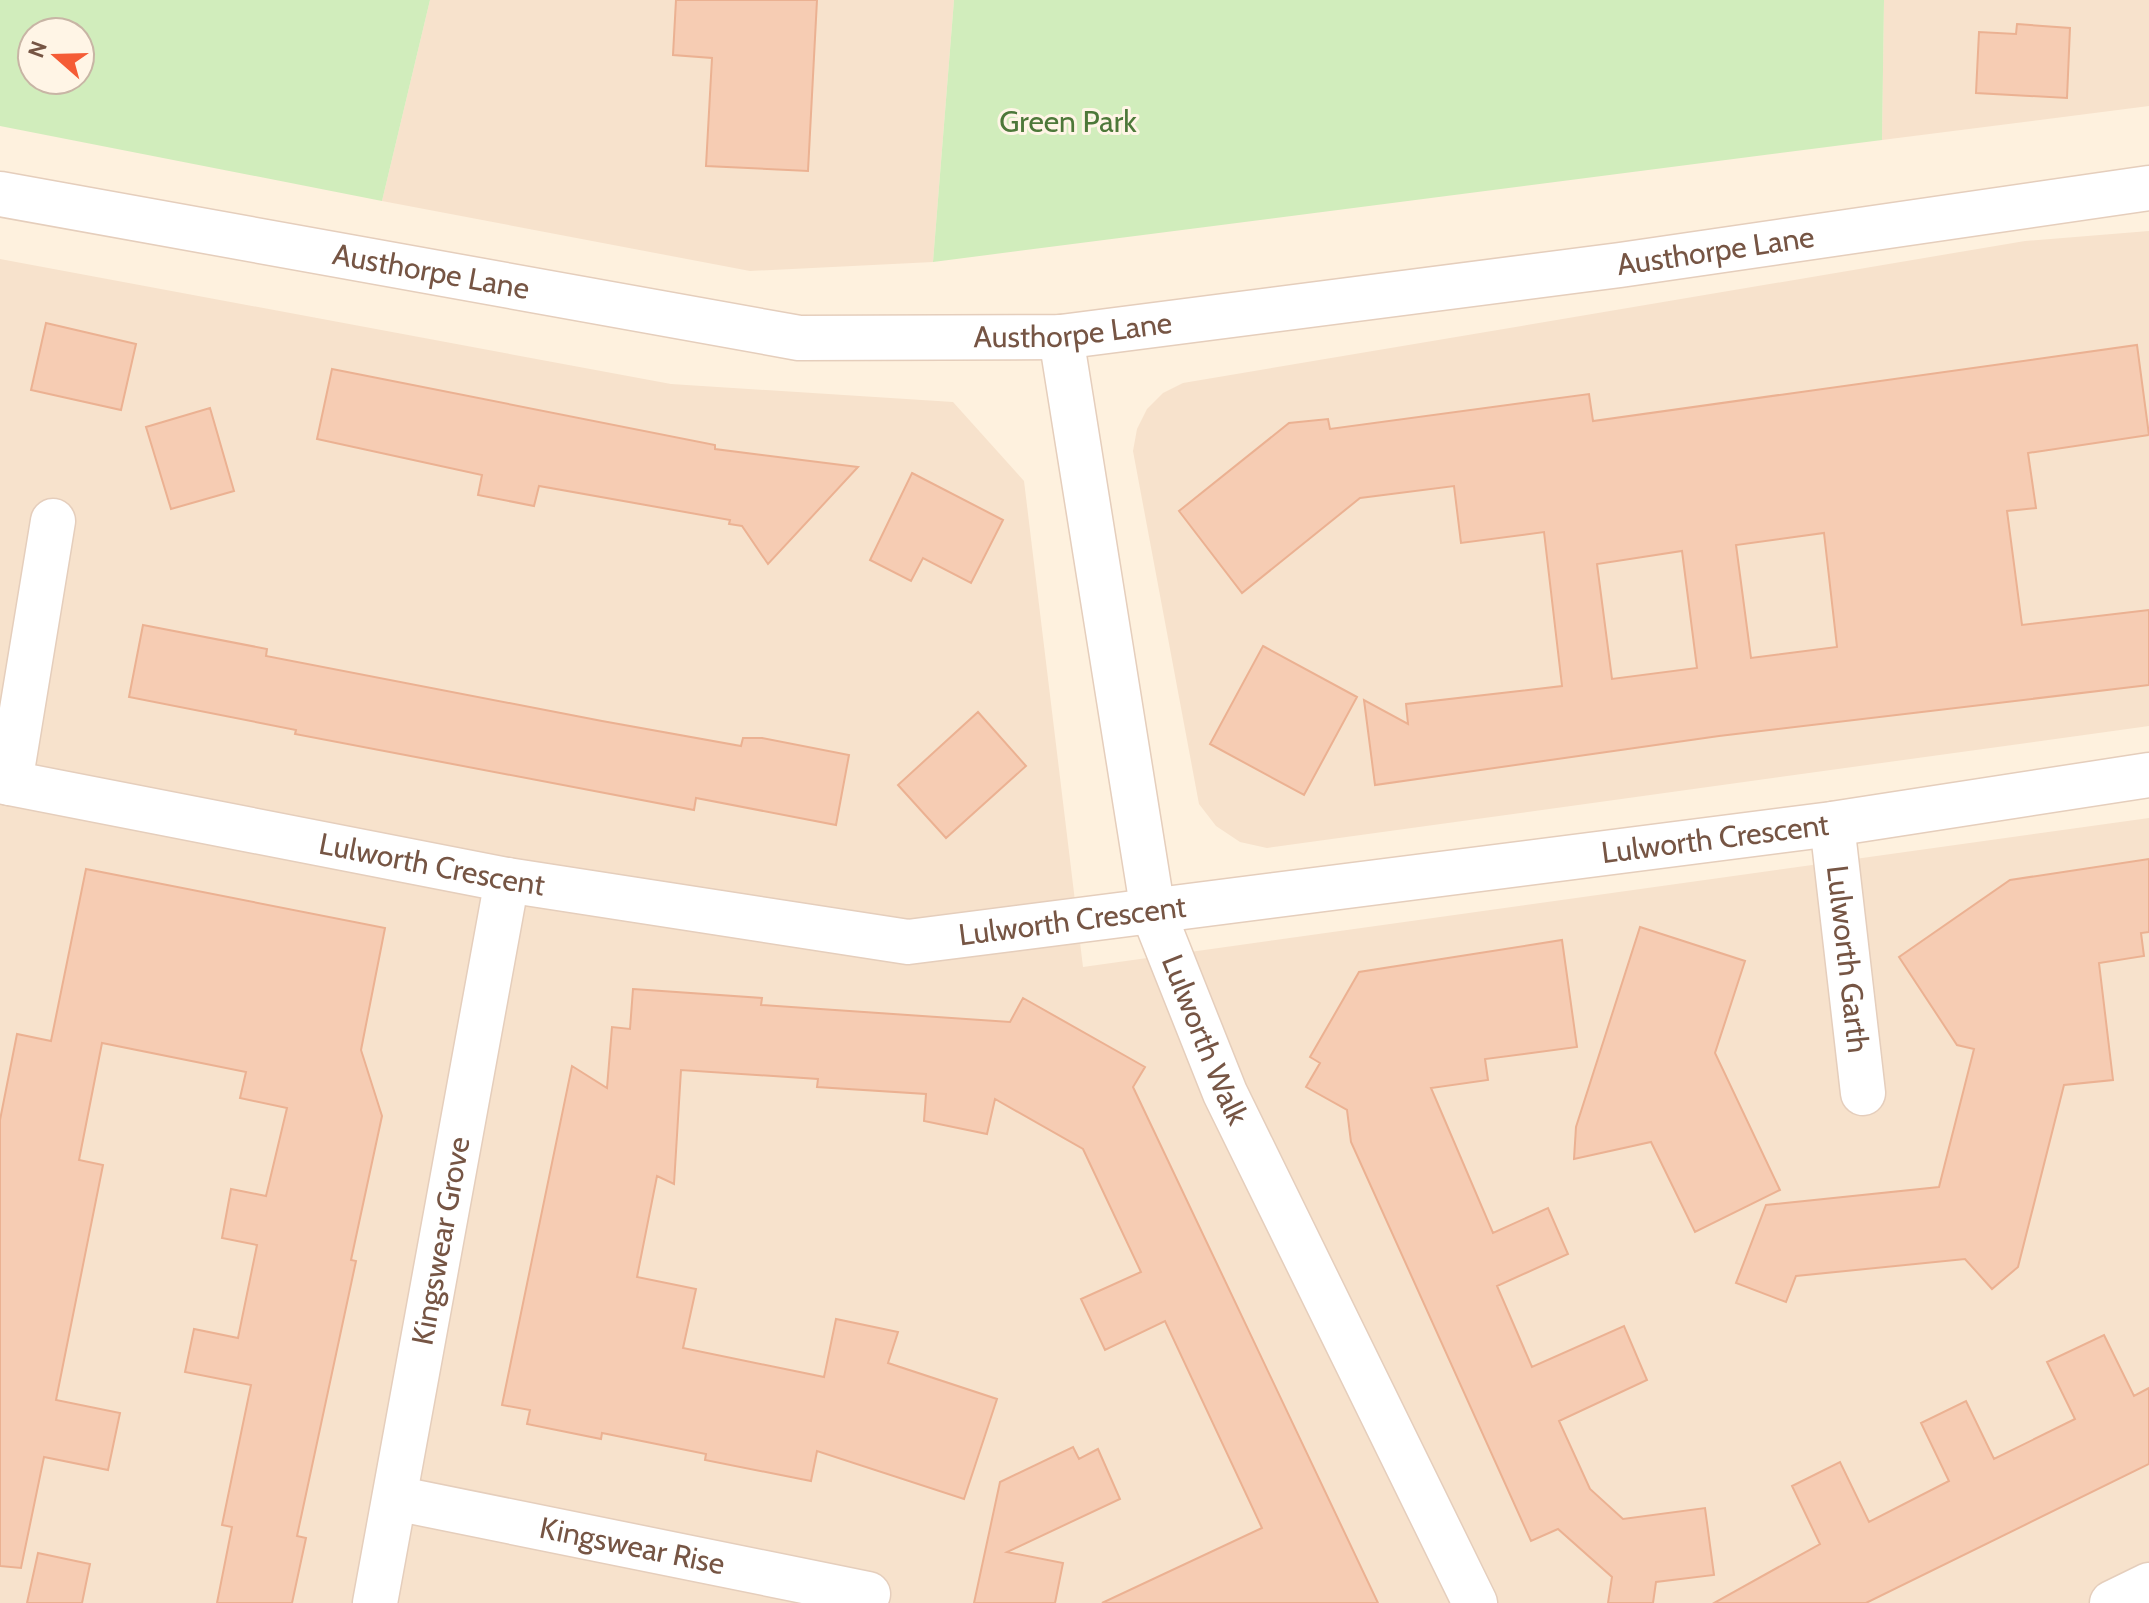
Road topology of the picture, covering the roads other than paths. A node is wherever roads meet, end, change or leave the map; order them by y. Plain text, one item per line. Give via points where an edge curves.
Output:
1 (2149, 188) edge
2 (0, 194) edge
3 (1061, 337) junction
4 (53, 521) dead end
5 (2149, 775) edge
6 (5, 782) edge
7 (1832, 824) junction
8 (507, 880) junction
9 (1153, 912) junction
10 (1863, 1093) dead end
11 (395, 1498) junction
12 (2149, 1585) edge
13 (868, 1594) dead end
14 (375, 1603) edge
15 (1475, 1603) edge
16 (2112, 1603) edge

1 - 3 street, Austhorpe Lane via 1604,267
2 - 3 street, Austhorpe Lane via 799,338
3 - 9 street, Lulworth Walk
4 - 6 street
5 - 7 street, Lulworth Crescent
6 - 8 street, Lulworth Crescent
7 - 9 street, Lulworth Crescent
7 - 10 street, Lulworth Garth
8 - 9 street, Lulworth Crescent via 908,942
8 - 11 street, Kingswear Grove
9 - 15 street, Lulworth Walk via 1225,1093
11 - 13 street, Kingswear Rise
11 - 14 street, Kingswear Grove
12 - 16 street

